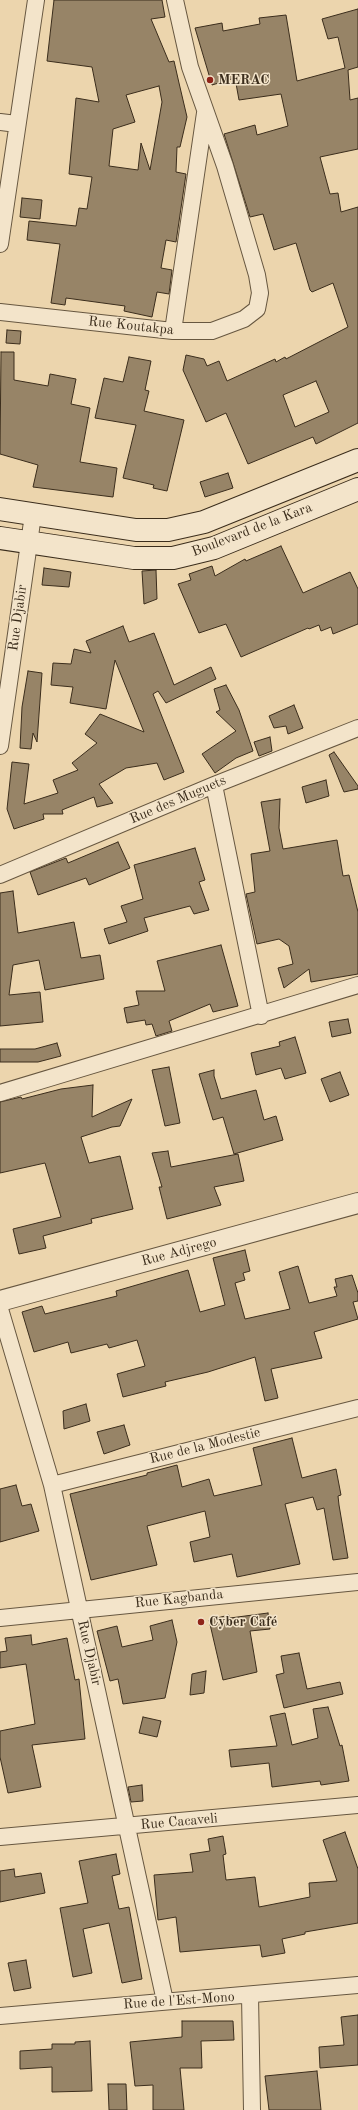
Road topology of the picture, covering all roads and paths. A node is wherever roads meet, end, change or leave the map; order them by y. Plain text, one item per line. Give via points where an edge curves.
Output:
1 (36, 0) edge
2 (175, 0) edge
3 (205, 110) junction
4 (0, 122) edge
5 (17, 124) junction
6 (0, 244) edge
7 (0, 312) edge
8 (173, 331) junction
9 (358, 460) edge
10 (358, 489) edge
11 (0, 509) edge
12 (33, 514) junction
13 (0, 538) edge
14 (29, 543) junction
15 (1, 727) edge
16 (358, 728) edge
17 (0, 746) edge
18 (214, 785) junction
19 (0, 875) edge
20 (358, 985) edge
21 (261, 1016) junction
22 (0, 1093) edge
23 (358, 1203) edge
24 (0, 1301) edge
25 (0, 1309) edge
26 (358, 1408) edge
27 (52, 1485) junction
28 (358, 1582) edge
29 (79, 1609) junction
30 (0, 1618) edge
31 (358, 1805) edge
32 (128, 1826) junction
33 (0, 1837) edge
34 (358, 1985) edge
35 (250, 1995) junction
36 (165, 2001) junction
37 (0, 2016) edge
38 (252, 2110) edge

1 - 5 street
2 - 3 street via 190,67
3 - 8 street
3 - 8 street, Rue Koutakpa via 225,166 260,293 257,309 244,319 212,331
4 - 5 street
5 - 6 street
7 - 8 street, Rue Koutakpa
9 - 12 main road, Boulevard de la Kara via 187,527 136,530
10 - 14 main road, Boulevard de la Kara via 214,548 173,558 134,558
11 - 12 main road, Boulevard de la Kara
12 - 14 street, Rue Djabir
13 - 14 main road, Boulevard de la Kara
14 - 15 street, Rue Djabir
15 - 17 street, Rue Djabir
16 - 18 street, Rue des Muguets
18 - 19 street, Rue des Muguets
18 - 21 street
20 - 21 street
21 - 22 street
23 - 24 street, Rue Adjrego
25 - 27 street, Rue Djabir
26 - 27 street, Rue de la Modestie
27 - 29 street, Rue Djabir
28 - 29 street, Rue Kagbanda
29 - 30 street, Rue Kagbanda
29 - 32 street, Rue Djabir
31 - 32 street, Rue Cacaveli
32 - 33 street, Rue Cacaveli
32 - 36 street, Rue Djabir
34 - 35 street, Rue de l'Est-Mono
35 - 36 street, Rue de l'Est-Mono
35 - 38 street
36 - 37 street, Rue de l'Est-Mono

